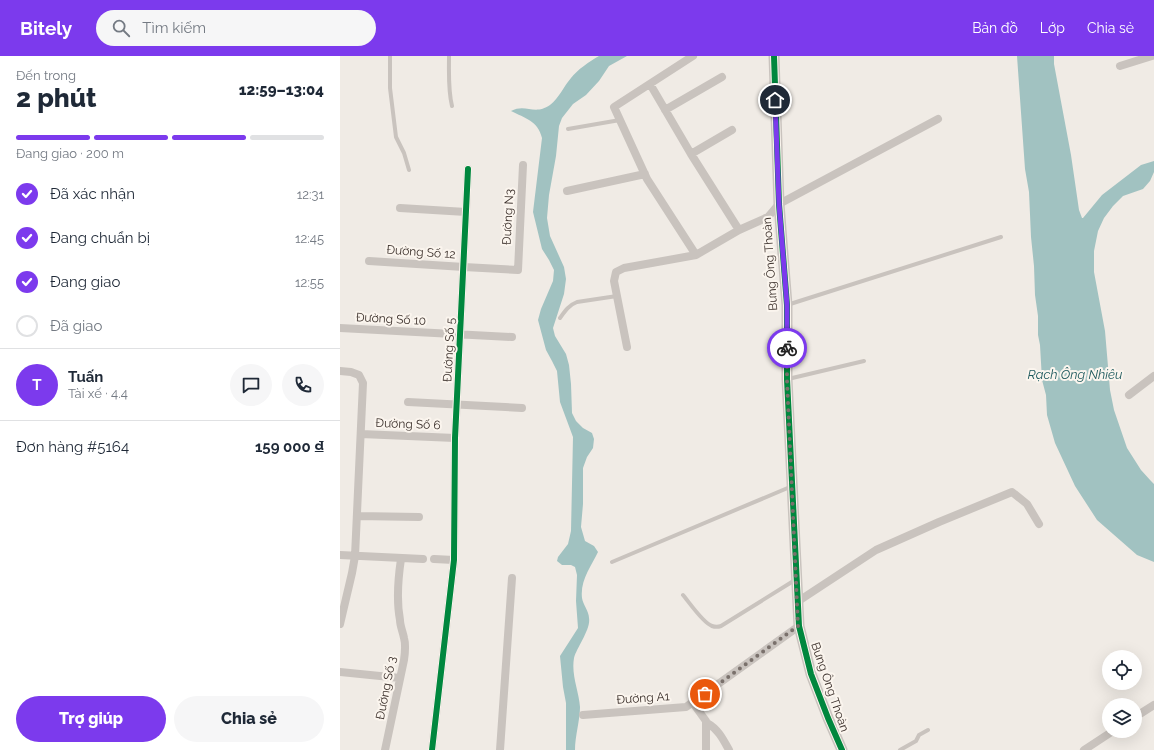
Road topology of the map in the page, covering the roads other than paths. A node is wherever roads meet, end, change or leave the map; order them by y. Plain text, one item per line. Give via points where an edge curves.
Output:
1 (390, 56) edge
2 (449, 56) edge
3 (693, 56) edge
4 (774, 56) edge
5 (1152, 56) edge
6 (1120, 66) dead end
7 (722, 76) dead end
8 (650, 84) junction
9 (452, 106) dead end
10 (665, 110) junction
11 (938, 119) dead end
12 (620, 120) junction
13 (568, 129) dead end
14 (732, 130) dead end
15 (691, 154) junction
16 (523, 165) dead end
17 (468, 169) dead end
18 (409, 170) dead end
19 (645, 174) junction
20 (567, 192) dead end
21 (779, 204) junction
22 (400, 208) dead end
23 (466, 212) junction
24 (738, 230) junction
25 (1001, 237) dead end
26 (696, 255) junction
27 (369, 261) dead end
28 (464, 267) junction
29 (518, 270) joint
30 (617, 296) junction
31 (787, 305) junction
32 (560, 318) dead end
33 (340, 328) edge
34 (461, 335) junction
35 (512, 338) dead end
36 (627, 347) dead end
37 (864, 361) dead end
38 (340, 371) edge
39 (1154, 376) edge
40 (787, 380) junction
41 (1129, 395) dead end
42 (408, 402) dead end
43 (457, 405) junction
44 (522, 408) dead end
45 (361, 434) junction
46 (455, 438) junction
47 (792, 486) junction
48 (357, 516) junction
49 (419, 517) dead end
50 (1039, 524) dead end
51 (340, 555) edge
52 (355, 556) junction
53 (402, 558) junction
54 (423, 559) dead end
55 (434, 559) dead end
56 (454, 560) junction
57 (612, 562) dead end
58 (512, 578) dead end
59 (796, 579) junction
60 (683, 595) dead end
61 (797, 602) junction
62 (340, 624) edge
63 (798, 626) junction
64 (340, 672) edge
65 (400, 678) junction
66 (693, 703) junction
67 (1154, 705) edge
68 (1142, 713) edge
69 (583, 715) dead end
70 (707, 723) junction
71 (928, 730) dead end
72 (1102, 738) edge
73 (385, 750) edge
74 (432, 750) edge
75 (500, 750) edge
76 (706, 750) edge
77 (729, 750) edge
78 (842, 750) edge
79 (900, 750) edge
80 (1084, 750) edge

1 - 18 lane via 390,88 396,137
2 - 9 lane via 449,96
3 - 8 street
4 - 21 street, Bưng Ông Thoàn
5 - 6 street
7 - 10 street
8 - 10 street
8 - 12 street via 614,108
10 - 15 street
11 - 21 street
12 - 13 lane
12 - 19 street
14 - 15 street
15 - 24 street
16 - 29 street, Đường N3
17 - 23 street, Đường Số 5
19 - 20 street
19 - 26 street
21 - 24 street via 768,217
21 - 31 street, Bưng Ông Thoàn
22 - 23 street
23 - 28 street, Đường Số 5
24 - 26 street
25 - 31 lane
26 - 30 street via 624,268 616,272 614,281
27 - 28 street, Đường Số 12
28 - 29 street, Đường Số 12
28 - 34 street, Đường Số 5
30 - 32 lane via 577,302 567,308
30 - 36 street
31 - 40 street, Bưng Ông Thoàn
33 - 34 street, Đường Số 10
34 - 35 street, Đường Số 10
34 - 43 street, Đường Số 5
37 - 40 lane
38 - 45 street via 359,375 363,383
39 - 41 street
40 - 47 street, Bưng Ông Thoàn
42 - 43 street
43 - 44 street
43 - 46 street, Đường Số 5
45 - 46 street, Đường Số 6
45 - 48 street
46 - 56 street, Đường Số 5
47 - 57 lane
47 - 59 street, Bưng Ông Thoàn
48 - 49 street
48 - 52 street
50 - 61 street via 1027,504 1012,492 876,550
51 - 52 street
52 - 53 street
52 - 62 street
53 - 54 street
53 - 65 street, Đường Số 3 via 398,608 405,648
55 - 56 street
56 - 74 street, Đường Số 5
58 - 75 street
59 - 60 lane via 716,627 710,626
59 - 61 street, Bưng Ông Thoàn
61 - 63 street, Bưng Ông Thoàn
63 - 66 street, Đường A1
63 - 78 street, Bưng Ông Thoàn via 812,674
64 - 65 street
65 - 73 street, Đường Số 3
66 - 69 street, Đường A1 via 686,707
66 - 70 street
67 - 68 street
70 - 76 street
70 - 77 street via 718,731
71 - 79 lane
72 - 80 street

